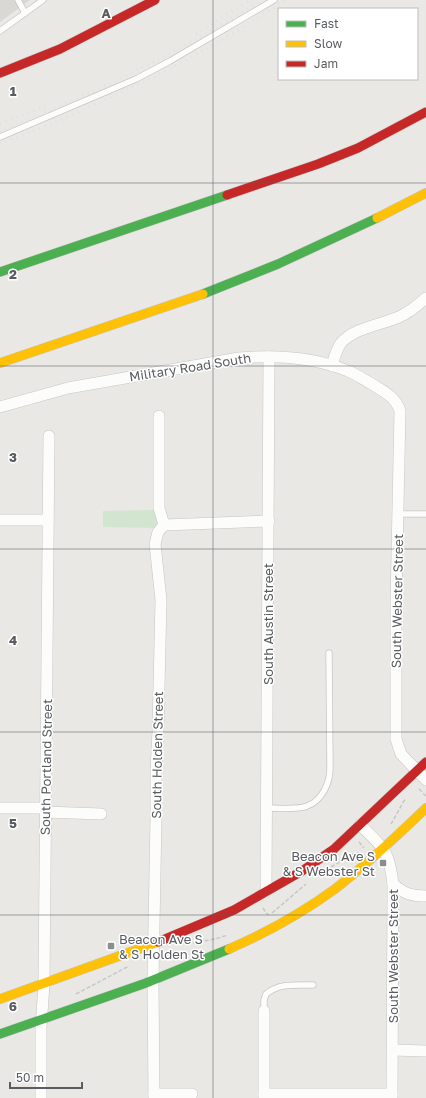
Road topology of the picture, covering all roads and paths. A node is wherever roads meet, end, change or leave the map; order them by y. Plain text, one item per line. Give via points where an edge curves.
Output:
1 (18, 0) edge
2 (43, 0) edge
3 (155, 0) edge
4 (274, 0) edge
5 (25, 13) junction
6 (0, 31) edge
7 (0, 73) edge
8 (424, 113) edge
9 (0, 137) edge
10 (426, 193) edge
11 (0, 272) edge
12 (426, 298) edge
13 (269, 357) junction
14 (0, 363) edge
15 (332, 366) junction
16 (0, 407) edge
17 (400, 410) joint
18 (159, 416) dead end
19 (49, 436) dead end
20 (398, 514) junction
21 (426, 514) edge
22 (0, 520) edge
23 (48, 520) junction
24 (269, 521) junction
25 (164, 525) junction
26 (329, 653) dead end
27 (426, 762) edge
28 (416, 771) junction
29 (426, 780) edge
30 (416, 785) dead end
31 (408, 795) dead end
32 (426, 796) edge
33 (0, 808) edge
34 (267, 808) junction
35 (426, 808) edge
36 (45, 810) junction
37 (101, 814) dead end
38 (360, 825) junction
39 (390, 826) dead end
40 (359, 841) dead end
41 (384, 849) junction
42 (326, 870) dead end
43 (307, 883) dead end
44 (393, 884) junction
45 (266, 891) junction
46 (426, 896) edge
47 (262, 907) dead end
48 (228, 935) dead end
49 (153, 944) junction
50 (187, 944) dead end
51 (129, 967) dead end
52 (153, 980) junction
53 (44, 984) junction
54 (313, 985) dead end
55 (75, 994) dead end
56 (0, 999) edge
57 (264, 1011) joint
58 (42, 1019) junction
59 (0, 1034) edge
60 (393, 1050) junction
61 (426, 1051) edge
62 (192, 1094) dead end
63 (154, 1096) edge
64 (264, 1096) edge
65 (392, 1096) edge
66 (41, 1098) edge

1 - 5 lane
2 - 5 lane
3 - 7 main road via 71,44
4 - 9 lane via 136,79
5 - 6 lane
8 - 11 main road via 358,148 318,164
10 - 14 main road via 329,242 261,271 187,300
12 - 15 street via 410,312 346,338 335,354
13 - 15 street, Military Road South via 294,358
13 - 16 street, Military Road South via 239,358 68,388
13 - 24 street, South Austin Street
15 - 17 street, Military Road South via 348,371 384,391 398,404
17 - 20 street, South Webster Street
18 - 25 street via 159,508
19 - 23 street, South Portland Street
20 - 21 lane
20 - 28 street, South Webster Street via 395,729 401,754
22 - 23 street
23 - 36 street, South Portland Street
24 - 25 street
24 - 34 street, South Austin Street
25 - 49 street, South Holden Street via 158,532 155,544 161,600
26 - 34 lane via 330,775 326,787 318,799 307,807
27 - 28 main road
28 - 29 street, South Webster Street
28 - 38 main road
30 - 32 path
31 - 39 path
33 - 36 street
34 - 45 street, South Austin Street
35 - 41 main road
36 - 37 street
36 - 53 street, South Portland Street
38 - 41 street, South Webster Street
38 - 45 main road via 302,871
40 - 42 path via 366,850 352,854
41 - 44 street, South Webster Street via 390,863
41 - 52 main road via 301,912 227,950
43 - 47 path via 270,916
44 - 46 street via 407,895
44 - 60 street, South Webster Street
45 - 49 main road via 234,910
48 - 50 path via 215,940
49 - 52 street, South Holden Street
49 - 53 main road
51 - 55 path
52 - 58 main road
52 - 63 street, South Holden Street
53 - 56 main road
53 - 58 street, South Portland Street
54 - 57 lane via 276,987 266,994
57 - 64 street
58 - 59 main road
58 - 66 street, South Portland Street
60 - 61 street
60 - 65 street, South Webster Street
62 - 63 street
64 - 65 street

